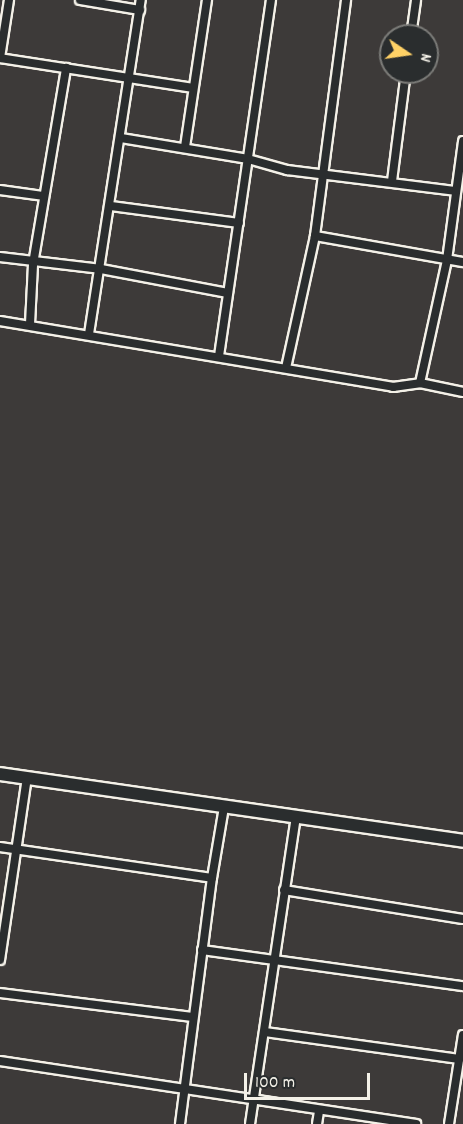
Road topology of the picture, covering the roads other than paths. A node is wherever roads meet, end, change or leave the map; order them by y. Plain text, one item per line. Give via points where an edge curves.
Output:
1 (9, 0) edge
2 (80, 0) edge
3 (141, 0) edge
4 (207, 0) edge
5 (271, 0) edge
6 (346, 0) edge
7 (416, 0) edge
8 (140, 10) junction
9 (413, 24) edge
10 (0, 58) edge
11 (66, 68) junction
12 (130, 77) junction
13 (404, 84) edge
14 (193, 88) junction
15 (121, 138) junction
16 (463, 141) edge
17 (185, 147) junction
18 (248, 159) junction
19 (322, 173) junction
20 (392, 181) junction
21 (0, 190) edge
22 (455, 191) junction
23 (43, 196) junction
24 (111, 206) junction
25 (239, 223) junction
26 (315, 236) junction
27 (0, 257) edge
28 (447, 260) junction
29 (463, 262) edge
30 (33, 264) junction
31 (101, 269) junction
32 (228, 293) junction
33 (0, 321) edge
34 (30, 324) junction
35 (89, 334) junction
36 (219, 356) junction
37 (286, 368) junction
38 (420, 383) junction
39 (463, 392) edge
40 (0, 774) edge
41 (27, 778) junction
42 (224, 807) junction
43 (296, 817) junction
44 (463, 841) edge
45 (0, 847) edge
46 (16, 850) junction
47 (212, 879) junction
48 (284, 890) junction
49 (463, 919) edge
50 (202, 950) junction
51 (0, 960) edge
52 (274, 960) junction
53 (463, 986) edge
54 (0, 993) edge
55 (194, 1017) junction
56 (265, 1032) junction
57 (463, 1035) edge
58 (459, 1059) junction
59 (0, 1061) edge
60 (185, 1090) junction
61 (253, 1100) junction
62 (319, 1111) junction
63 (387, 1122) edge
64 (180, 1124) edge
65 (250, 1124) edge
66 (317, 1124) edge
67 (416, 1124) edge
68 (449, 1124) edge

1 - 10 street
2 - 8 street
3 - 8 street
4 - 14 street
5 - 18 street
6 - 19 street
7 - 9 street
8 - 12 street
10 - 11 street
11 - 12 street
11 - 23 street
12 - 14 street
12 - 15 street
13 - 20 street
14 - 17 street
15 - 17 street
15 - 24 street
16 - 22 street
17 - 18 street
18 - 19 street via 287,170
18 - 25 street
19 - 20 street
19 - 26 street
20 - 22 street
21 - 23 street
22 - 28 street
23 - 30 street
24 - 25 street
24 - 31 street
25 - 32 street
26 - 28 street
26 - 37 street
27 - 30 street
28 - 29 street
28 - 38 street
30 - 31 street
30 - 34 street
31 - 32 street
31 - 35 street
32 - 36 street
33 - 34 street
34 - 35 street
35 - 36 street
36 - 37 street
37 - 38 street via 393,387
38 - 39 street
40 - 41 street
41 - 42 street
41 - 46 street
42 - 43 street
42 - 47 street
43 - 44 street
43 - 48 street
45 - 46 street
46 - 47 street
46 - 51 street
47 - 50 street
48 - 49 street
48 - 52 street
50 - 52 street
50 - 55 street
52 - 53 street
52 - 56 street
54 - 55 street
55 - 60 street
56 - 58 street
56 - 61 street
57 - 58 street
58 - 68 street
59 - 60 street
60 - 61 street
60 - 64 street
61 - 62 street
61 - 65 street
62 - 63 street
62 - 66 street
63 - 67 street

